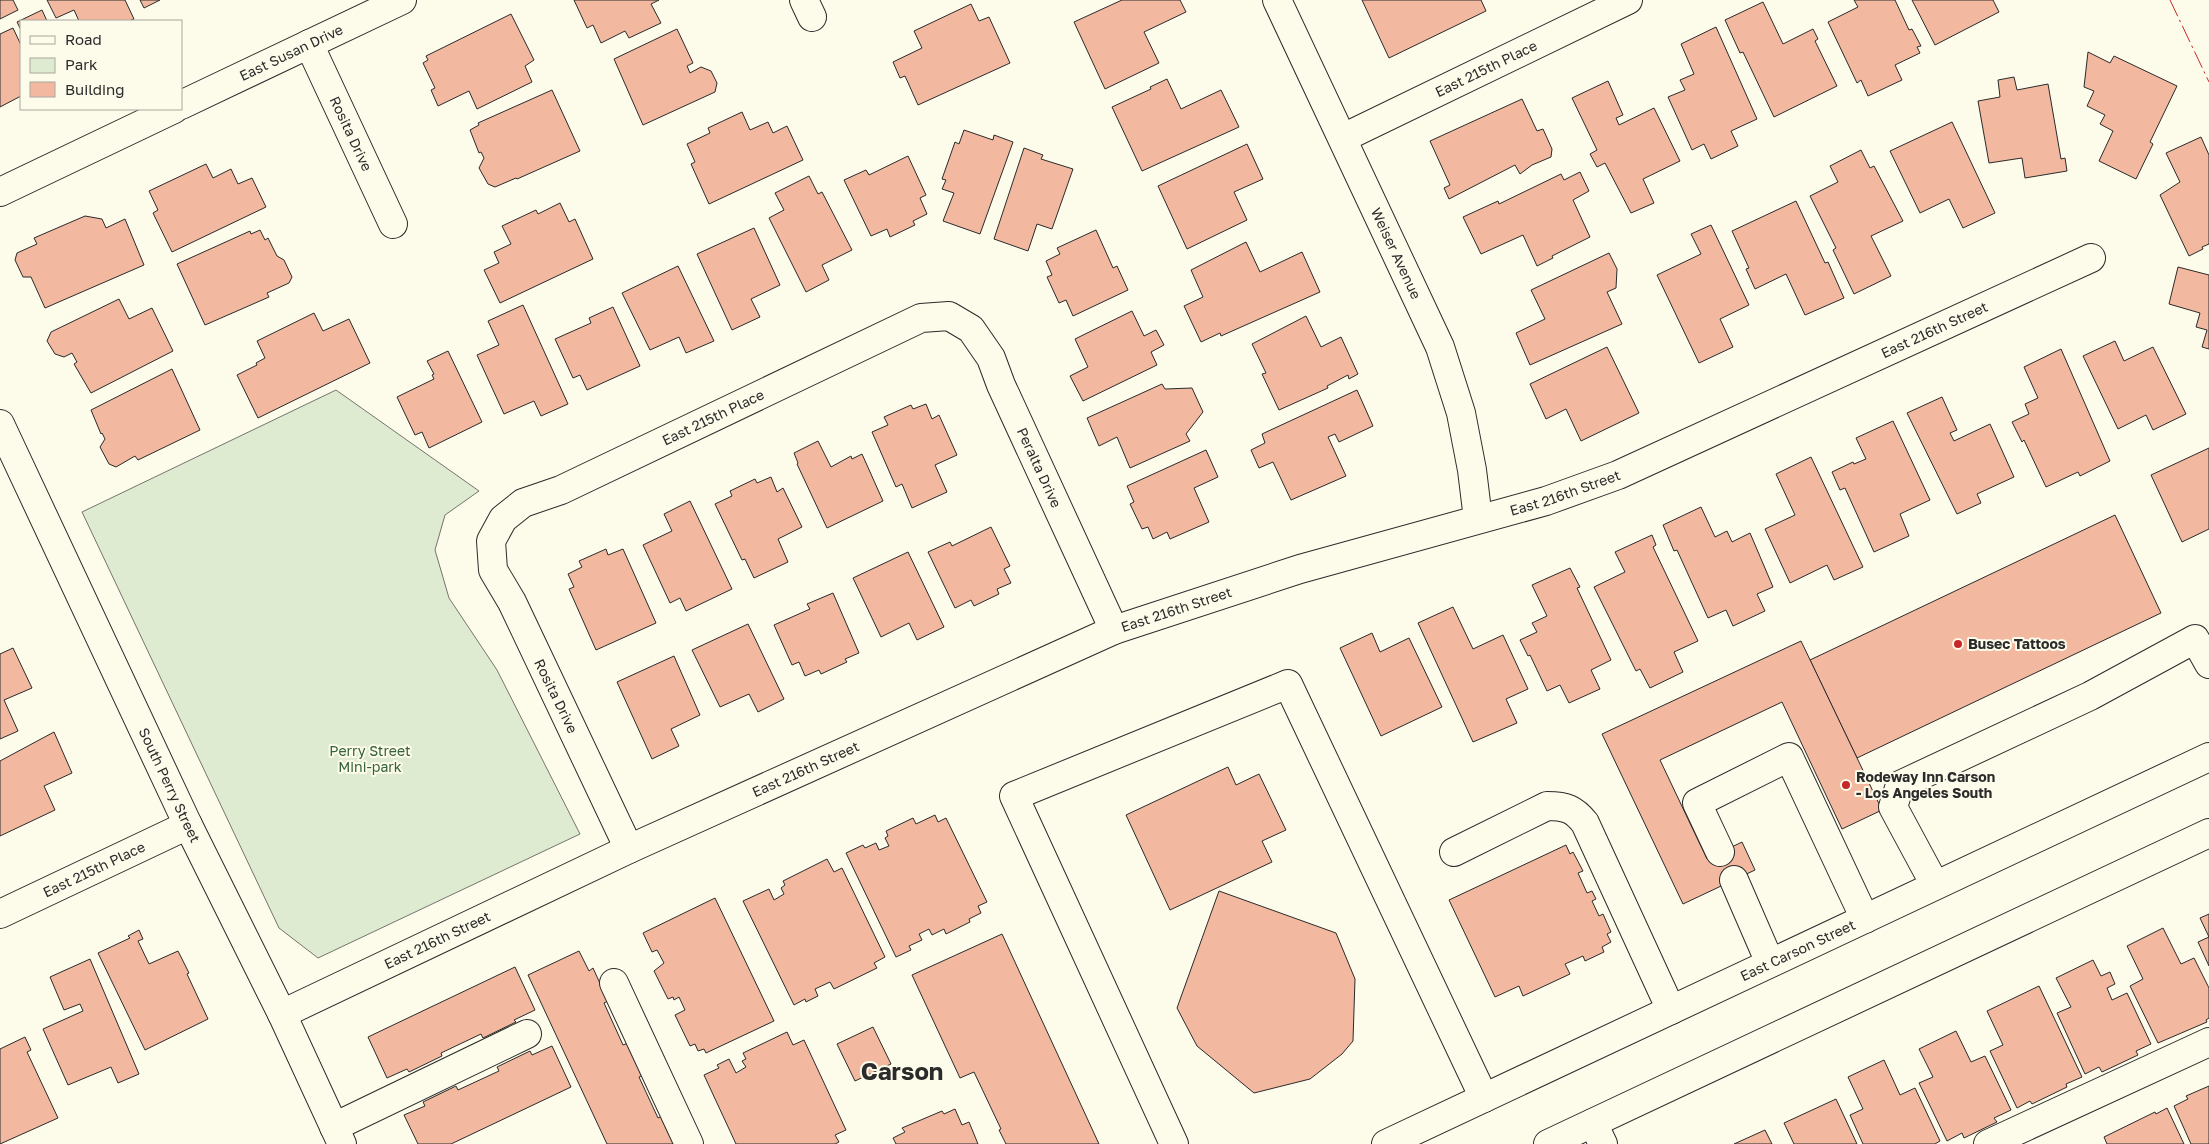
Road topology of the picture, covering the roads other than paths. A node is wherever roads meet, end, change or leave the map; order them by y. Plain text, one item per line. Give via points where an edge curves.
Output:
1 (402, 0) edge
2 (1277, 0) edge
3 (1628, 0) edge
4 (309, 44) junction
5 (182, 105) edge
6 (172, 110) edge
7 (1343, 138) junction
8 (0, 192) edge
9 (393, 224) dead end
10 (2091, 258) dead end
11 (949, 316) joint
12 (0, 424) edge
13 (1478, 519) junction
14 (491, 541) joint
15 (1114, 630) junction
16 (2209, 664) edge
17 (2209, 757) edge
18 (188, 825) junction
19 (2209, 833) edge
20 (630, 849) junction
21 (1454, 852) dead end
22 (1720, 852) dead end
23 (1734, 880) dead end
24 (1935, 885) junction
25 (0, 914) edge
26 (1865, 919) junction
27 (1770, 963) junction
28 (614, 982) dead end
29 (1671, 1010) junction
30 (282, 1014) junction
31 (527, 1034) dead end
32 (2209, 1042) edge
33 (1484, 1098) junction
34 (1598, 1133) edge
35 (338, 1136) edge
36 (689, 1144) edge
37 (1174, 1144) edge
38 (1386, 1144) edge
39 (1548, 1144) edge
40 (1988, 1144) edge

1 - 4 street, East Susan Drive
2 - 7 street, Weiser Avenue
3 - 7 street, East 215th Place
4 - 5 street, East Susan Drive
4 - 9 street, Rosita Drive
6 - 8 street
7 - 13 street, Weiser Avenue via 1440,347 1461,413
10 - 13 street, East 216th Street via 1618,475 1546,501
11 - 14 street, East 215th Place via 921,318 561,490 523,503 503,519
11 - 15 street, Peralta Drive via 971,329 991,358
12 - 18 street, South Perry Street
13 - 15 street, East 216th Street via 1300,569
14 - 20 street, Rosita Drive via 493,570 512,602
15 - 20 street, East 216th Street
16 - 24 street via 2195,639 2090,696 1900,784 1893,807
17 - 24 street, East Carson Street
18 - 25 street, East 215th Place
18 - 30 street, South Perry Street
19 - 34 street
20 - 30 street, East 216th Street
21 - 29 street via 1547,806 1564,806 1576,811 1585,823
22 - 26 street via 1697,803 1789,757
23 - 27 street
24 - 26 street, East Carson Street
26 - 27 street, East Carson Street
27 - 29 street, East Carson Street
28 - 36 street
29 - 33 street, East Carson Street
30 - 35 street, South Perry Street
31 - 35 street
32 - 40 street
33 - 37 street via 1288,684 1014,796
33 - 38 street, East Carson Street
34 - 39 street

